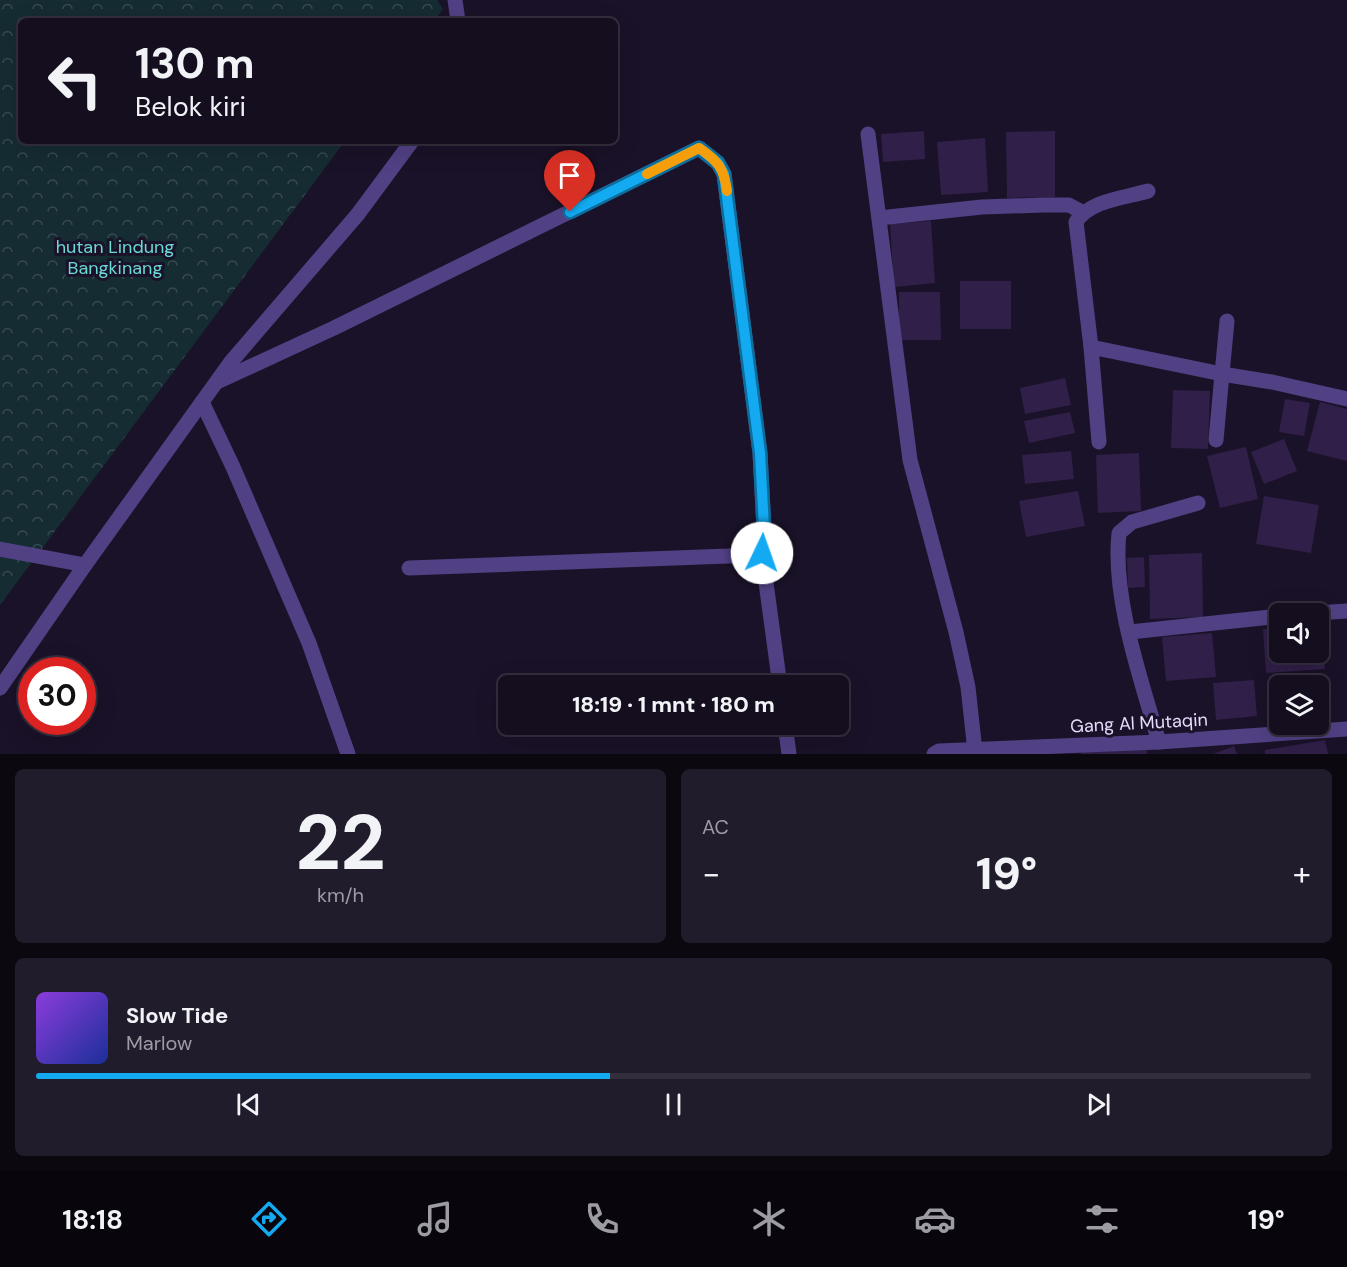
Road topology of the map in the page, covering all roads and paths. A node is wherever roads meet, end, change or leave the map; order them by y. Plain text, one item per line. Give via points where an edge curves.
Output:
1 (455, 0) edge
2 (458, 18) edge
3 (868, 134) dead end
4 (410, 144) edge
5 (1148, 191) dead end
6 (1082, 212) junction
7 (879, 218) junction
8 (1227, 321) dead end
9 (1091, 347) junction
10 (1222, 374) junction
11 (217, 382) junction
12 (1347, 399) edge
13 (201, 402) junction
14 (1216, 440) dead end
15 (1099, 442) dead end
16 (1198, 502) dead end
17 (0, 549) edge
18 (762, 553) junction
19 (85, 565) junction
20 (409, 568) dead end
21 (1347, 611) edge
22 (1329, 612) edge
23 (1269, 617) edge
24 (1130, 632) junction
25 (779, 675) edge
26 (0, 688) edge
27 (1347, 729) edge
28 (786, 735) edge
29 (1159, 742) junction
30 (975, 751) junction
31 (348, 754) edge
32 (789, 754) edge
33 (934, 754) edge

1 - 2 street
3 - 7 street
4 - 11 street via 358,214
5 - 6 street
6 - 7 street via 1069,205 1043,205
6 - 9 street via 1076,222
7 - 30 street via 910,460 966,676
8 - 10 street
9 - 10 street
9 - 15 street
10 - 12 street
10 - 14 street
11 - 13 street
11 - 18 street via 699,148 718,163 724,174 760,453
13 - 19 street
13 - 31 street via 309,642
16 - 24 street via 1132,522 1119,533 1120,588
17 - 19 street
18 - 20 street
18 - 25 street
19 - 26 street
21 - 22 street
23 - 24 street
24 - 29 street
27 - 29 street, Gang Al Mutaqin
28 - 32 street
29 - 30 street, Gang Al Mutaqin
30 - 33 street, Gang Al Mutaqin

